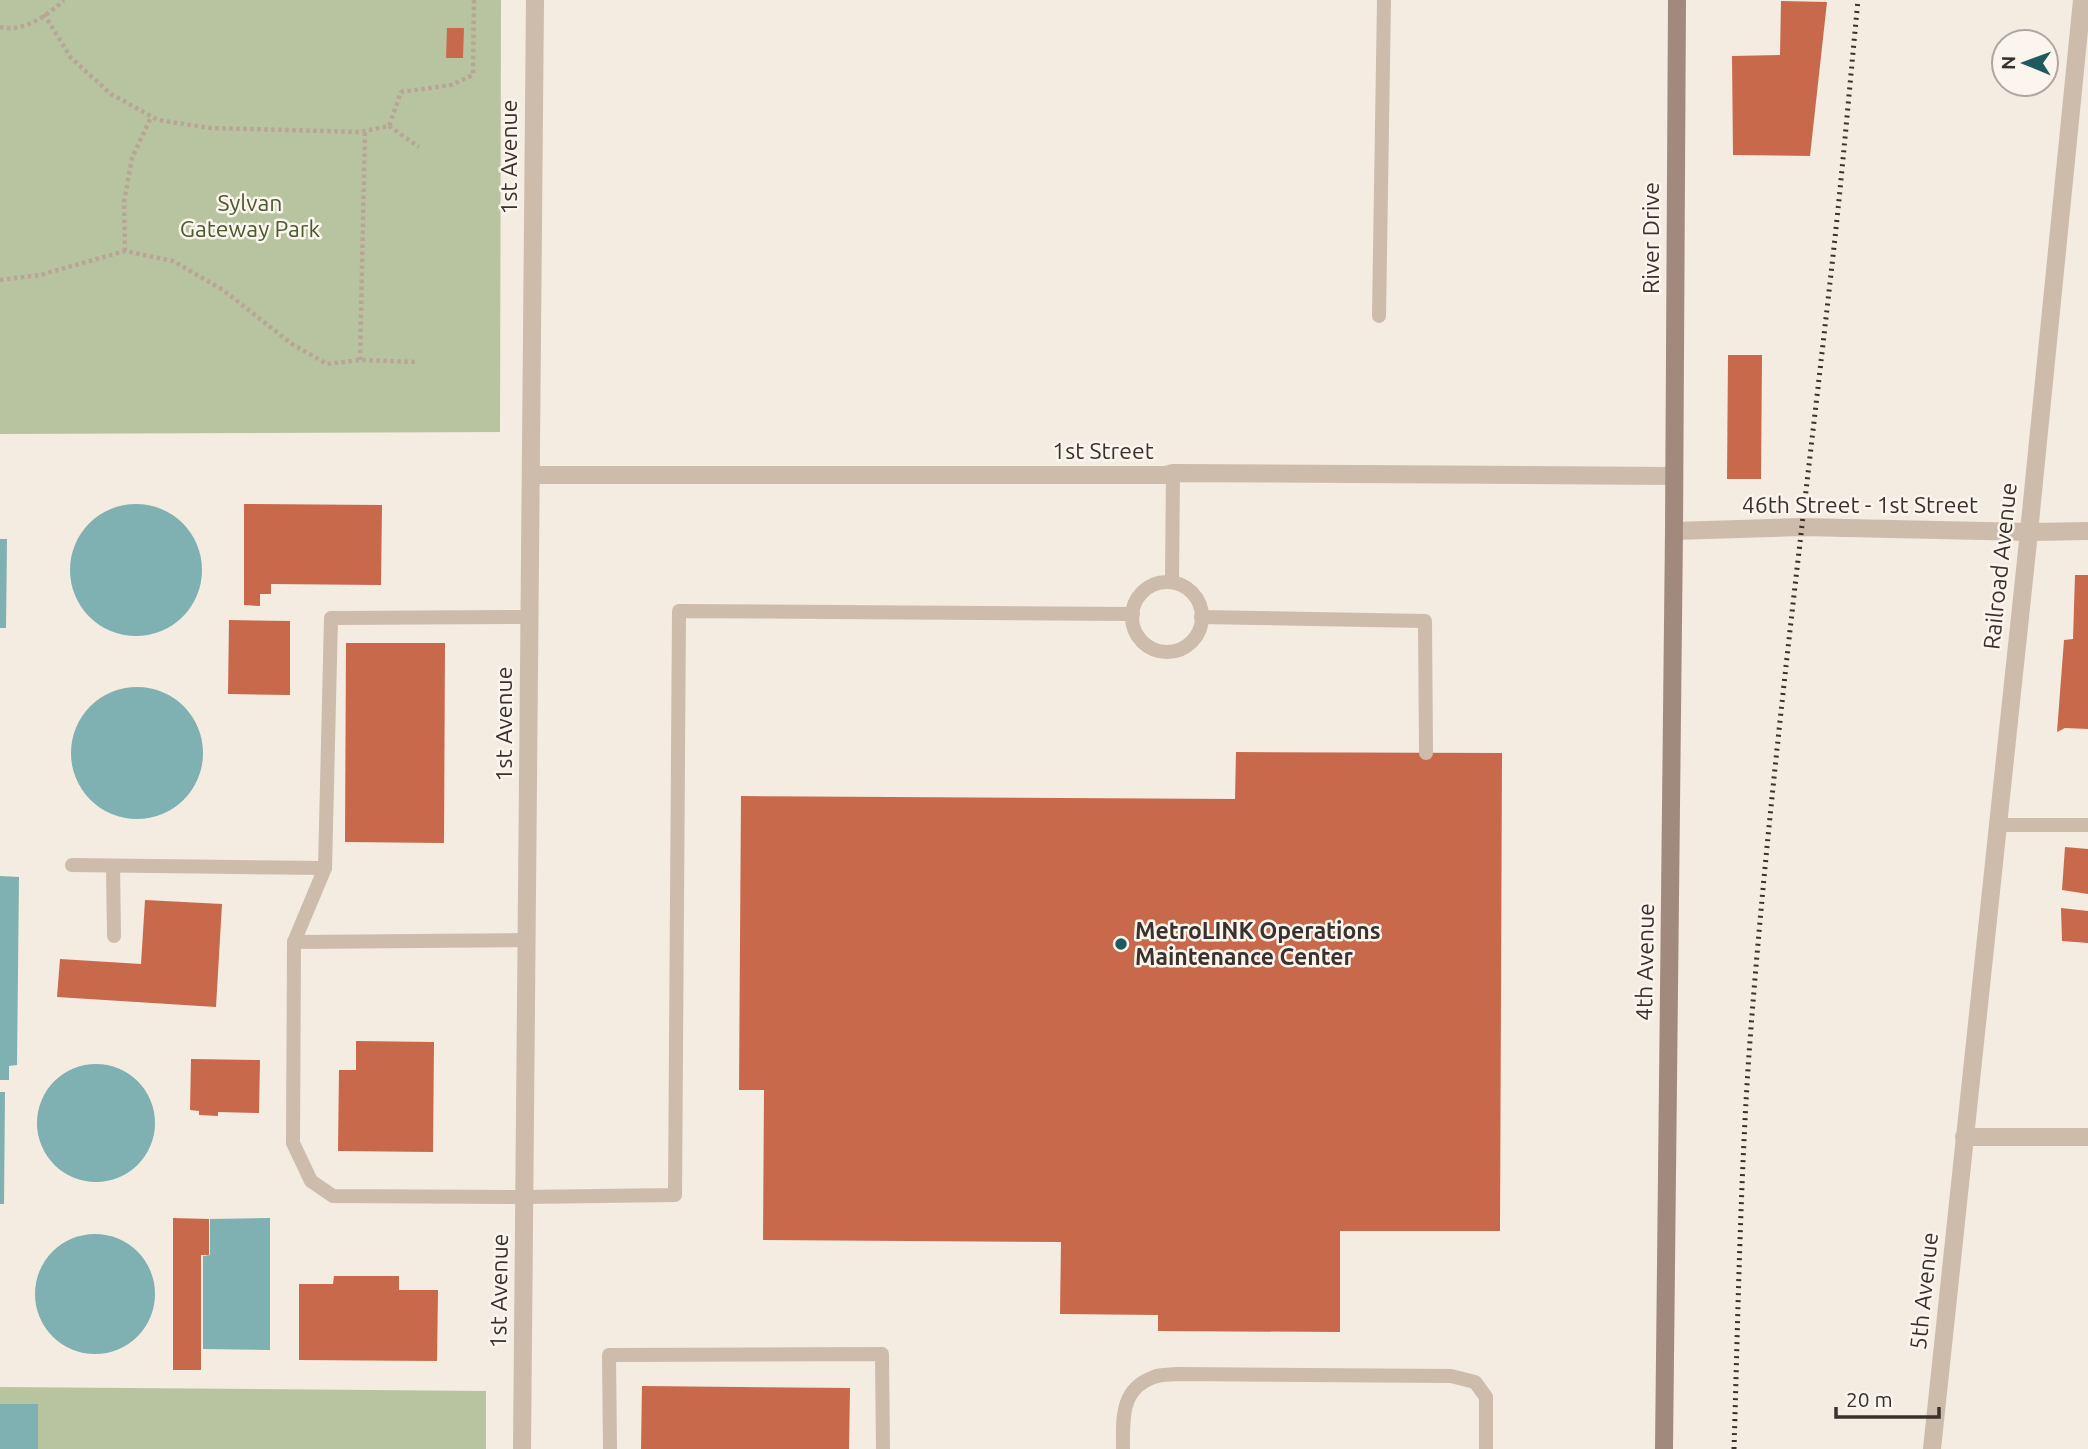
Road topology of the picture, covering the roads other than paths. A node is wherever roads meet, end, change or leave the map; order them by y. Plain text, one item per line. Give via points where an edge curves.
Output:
1 (535, 0) edge
2 (1384, 0) edge
3 (1678, 0) edge
4 (2082, 0) edge
5 (1379, 316) dead end
6 (1173, 473) junction
7 (531, 475) junction
8 (1674, 476) junction
9 (1674, 531) junction
10 (2088, 531) edge
11 (2029, 532) junction
12 (1172, 582) junction
13 (1133, 614) junction
14 (529, 617) junction
15 (1201, 617) junction
16 (1426, 753) dead end
17 (1997, 825) junction
18 (2088, 825) edge
19 (72, 865) dead end
20 (113, 866) junction
21 (325, 868) junction
22 (114, 936) dead end
23 (527, 940) junction
24 (295, 942) junction
25 (1964, 1137) junction
26 (2088, 1137) edge
27 (524, 1197) junction
28 (522, 1449) edge
29 (610, 1449) edge
30 (883, 1449) edge
31 (1123, 1449) edge
32 (1486, 1449) edge
33 (1664, 1449) edge
34 (1932, 1449) edge

1 - 7 street, 1st Avenue
2 - 5 lane
3 - 8 street, River Drive
4 - 11 street, Railroad Avenue
6 - 7 street, 1st Street
6 - 8 street, 1st Street
6 - 12 lane
7 - 14 street, 1st Avenue
8 - 9 street, 4th Avenue
9 - 11 street, 46th Street - 1st Street via 1801,527
9 - 33 street, 4th Avenue
10 - 11 street, 46th Street - 1st Street
11 - 17 street, Railroad Avenue
12 - 13 lane via 1149,587 1136,600
12 - 15 lane via 1194,595
13 - 15 lane via 1138,637 1165,652 1180,650 1195,639
13 - 27 lane via 679,611 675,1195
14 - 21 lane via 331,618
14 - 23 street, 1st Avenue
15 - 16 lane via 1425,621
17 - 18 lane
17 - 25 street, Railroad Avenue
19 - 20 lane
20 - 21 lane
20 - 22 lane
21 - 24 lane
23 - 24 lane
23 - 27 street, 1st Avenue
24 - 27 lane via 293,1143 311,1181 333,1196
25 - 26 street
25 - 34 street, 5th Avenue
27 - 28 street, 1st Avenue
29 - 30 lane via 609,1355 855,1354 882,1354
31 - 32 lane via 1126,1399 1154,1377 1177,1374 1451,1376 1475,1382 1486,1397

